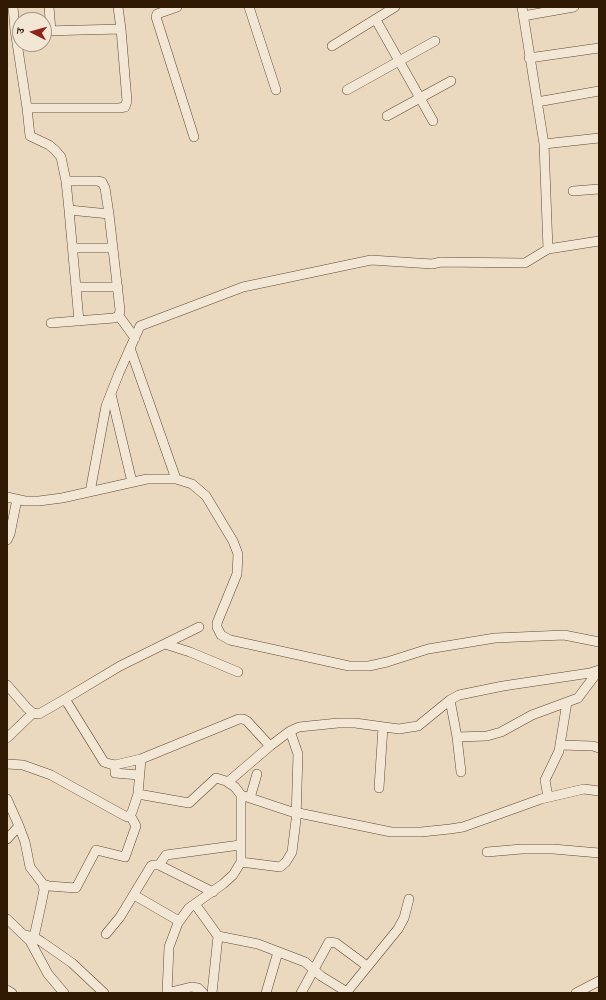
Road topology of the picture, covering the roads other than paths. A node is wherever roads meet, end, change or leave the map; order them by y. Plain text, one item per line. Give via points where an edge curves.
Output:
1 (118, 7) edge
2 (177, 7) edge
3 (249, 7) edge
4 (395, 7) edge
5 (574, 8) edge
6 (522, 12) edge
7 (376, 20) junction
8 (121, 28) junction
9 (52, 31) edge
10 (435, 41) dead end
11 (332, 46) dead end
12 (599, 48) edge
13 (18, 52) edge
14 (529, 58) junction
15 (399, 61) junction
16 (451, 81) dead end
17 (276, 90) dead end
18 (347, 90) dead end
19 (599, 91) edge
20 (420, 98) junction
21 (537, 102) junction
22 (27, 108) junction
23 (387, 116) dead end
24 (433, 121) dead end
25 (194, 137) dead end
26 (599, 138) edge
27 (544, 144) junction
28 (66, 181) junction
29 (599, 189) edge
30 (573, 191) dead end
31 (69, 210) junction
32 (109, 214) junction
33 (599, 240) edge
34 (73, 248) junction
35 (113, 248) junction
36 (548, 249) junction
37 (77, 287) junction
38 (118, 287) junction
39 (118, 316) junction
40 (79, 321) junction
41 (51, 323) dead end
42 (135, 338) junction
43 (130, 348) junction
44 (111, 394) junction
45 (176, 479) junction
46 (132, 482) junction
47 (90, 492) junction
48 (7, 497) edge
49 (17, 499) junction
50 (7, 540) edge
51 (199, 627) dead end
52 (599, 642) edge
53 (165, 644) junction
54 (599, 670) edge
55 (238, 672) dead end
56 (7, 685) edge
57 (65, 700) junction
58 (450, 700) junction
59 (567, 702) junction
60 (32, 712) junction
61 (383, 727) junction
62 (290, 731) junction
63 (457, 737) junction
64 (7, 738) edge
65 (560, 745) junction
66 (270, 746) junction
67 (599, 748) edge
68 (141, 759) junction
69 (7, 764) edge
70 (115, 765) junction
71 (461, 772) dead end
72 (257, 774) dead end
73 (140, 775) junction
74 (228, 782) junction
75 (379, 788) dead end
76 (599, 790) edge
77 (138, 794) junction
78 (241, 795) junction
79 (548, 797) junction
80 (250, 798) junction
81 (7, 800) edge
82 (296, 813) junction
83 (130, 815) junction
84 (19, 826) junction
85 (7, 839) edge
86 (240, 846) junction
87 (487, 852) dead end
88 (599, 853) edge
89 (241, 862) junction
90 (159, 865) junction
91 (43, 884) junction
92 (213, 892) junction
93 (134, 895) junction
94 (409, 899) dead end
95 (195, 904) junction
96 (7, 919) edge
97 (179, 921) junction
98 (106, 934) dead end
99 (24, 935) junction
100 (218, 936) junction
101 (34, 937) junction
102 (42, 942) junction
103 (36, 951) junction
104 (278, 952) junction
105 (367, 966) junction
106 (313, 969) junction
107 (599, 981) edge
108 (7, 990) edge
109 (347, 992) edge
110 (12, 993) edge
111 (64, 993) edge
112 (104, 993) edge
113 (167, 993) edge
114 (203, 993) edge
115 (212, 993) edge
116 (266, 993) edge
117 (301, 993) edge
118 (576, 993) edge

1 - 8 street
2 - 25 street via 157,14 156,17
3 - 17 street
4 - 7 street
5 - 6 street
6 - 14 street
7 - 11 street
7 - 15 street
8 - 9 street
8 - 22 street via 127,101 125,107
10 - 15 street
12 - 14 street
13 - 22 street
14 - 21 street
15 - 18 street
15 - 20 street
16 - 20 street
19 - 21 street
20 - 23 street
20 - 24 street
21 - 27 street
22 - 28 street via 30,136 49,145 61,157
26 - 27 street
27 - 36 street
28 - 31 street
28 - 32 street via 102,182
29 - 30 street
31 - 32 street
31 - 34 street
32 - 35 street
33 - 36 street
34 - 35 street
34 - 37 street
35 - 38 street
36 - 42 street via 525,263 432,264 371,260 243,287 140,326
37 - 38 street
37 - 40 street
38 - 39 street
39 - 40 street
39 - 42 street
40 - 41 street
42 - 43 street
43 - 44 street
43 - 45 street
44 - 46 street
44 - 47 street via 106,406
45 - 46 street
45 - 52 street via 192,484 206,496 238,554 237,574 217,622 221,635 230,640 349,666 369,666 428,649 495,638 564,635
46 - 47 street
47 - 49 street via 39,502
48 - 49 street
49 - 50 street
51 - 53 street
53 - 55 street
53 - 57 street via 120,666
54 - 58 street via 469,692
54 - 59 street via 578,698
56 - 60 street
57 - 60 street via 39,714
57 - 70 street via 104,762
58 - 61 street via 418,726 399,729
58 - 63 street
59 - 63 street via 532,715 501,732
59 - 65 street
60 - 64 street
61 - 62 street via 338,723 299,727
61 - 75 street
62 - 66 street
62 - 82 street via 298,754
63 - 71 street
65 - 67 street
65 - 79 street via 545,780
66 - 68 street via 247,721 239,719
66 - 74 street
68 - 70 street
68 - 73 street
69 - 83 street via 24,764 51,775 122,815
70 - 73 street via 115,773
72 - 80 street
73 - 77 street
74 - 77 street via 216,778 189,803
74 - 78 street
76 - 79 street via 584,789
77 - 83 street
78 - 80 street
78 - 86 street
79 - 82 street via 463,827 421,832 391,832
80 - 82 street
81 - 84 street
82 - 89 street via 292,852 280,868
83 - 91 street via 136,826 124,857 96,850 76,888
84 - 85 street
84 - 91 street via 30,867
86 - 89 street
86 - 90 street via 166,855
87 - 88 street via 553,849
89 - 92 street via 232,875
90 - 92 street
90 - 93 street via 151,866
91 - 101 street
92 - 95 street
93 - 97 street
93 - 98 street via 120,918
94 - 105 street via 398,929
95 - 97 street
95 - 100 street
96 - 99 street
97 - 113 street via 169,947
99 - 101 street
99 - 103 street
100 - 104 street via 258,944
100 - 115 street
101 - 102 street
102 - 103 street
102 - 112 street via 72,963
103 - 111 street via 48,974
104 - 106 street via 305,962
104 - 116 street
105 - 106 street via 336,943 329,942
105 - 109 street
106 - 109 street
106 - 117 street
107 - 118 street
108 - 110 street
113 - 114 street via 191,987 198,988

